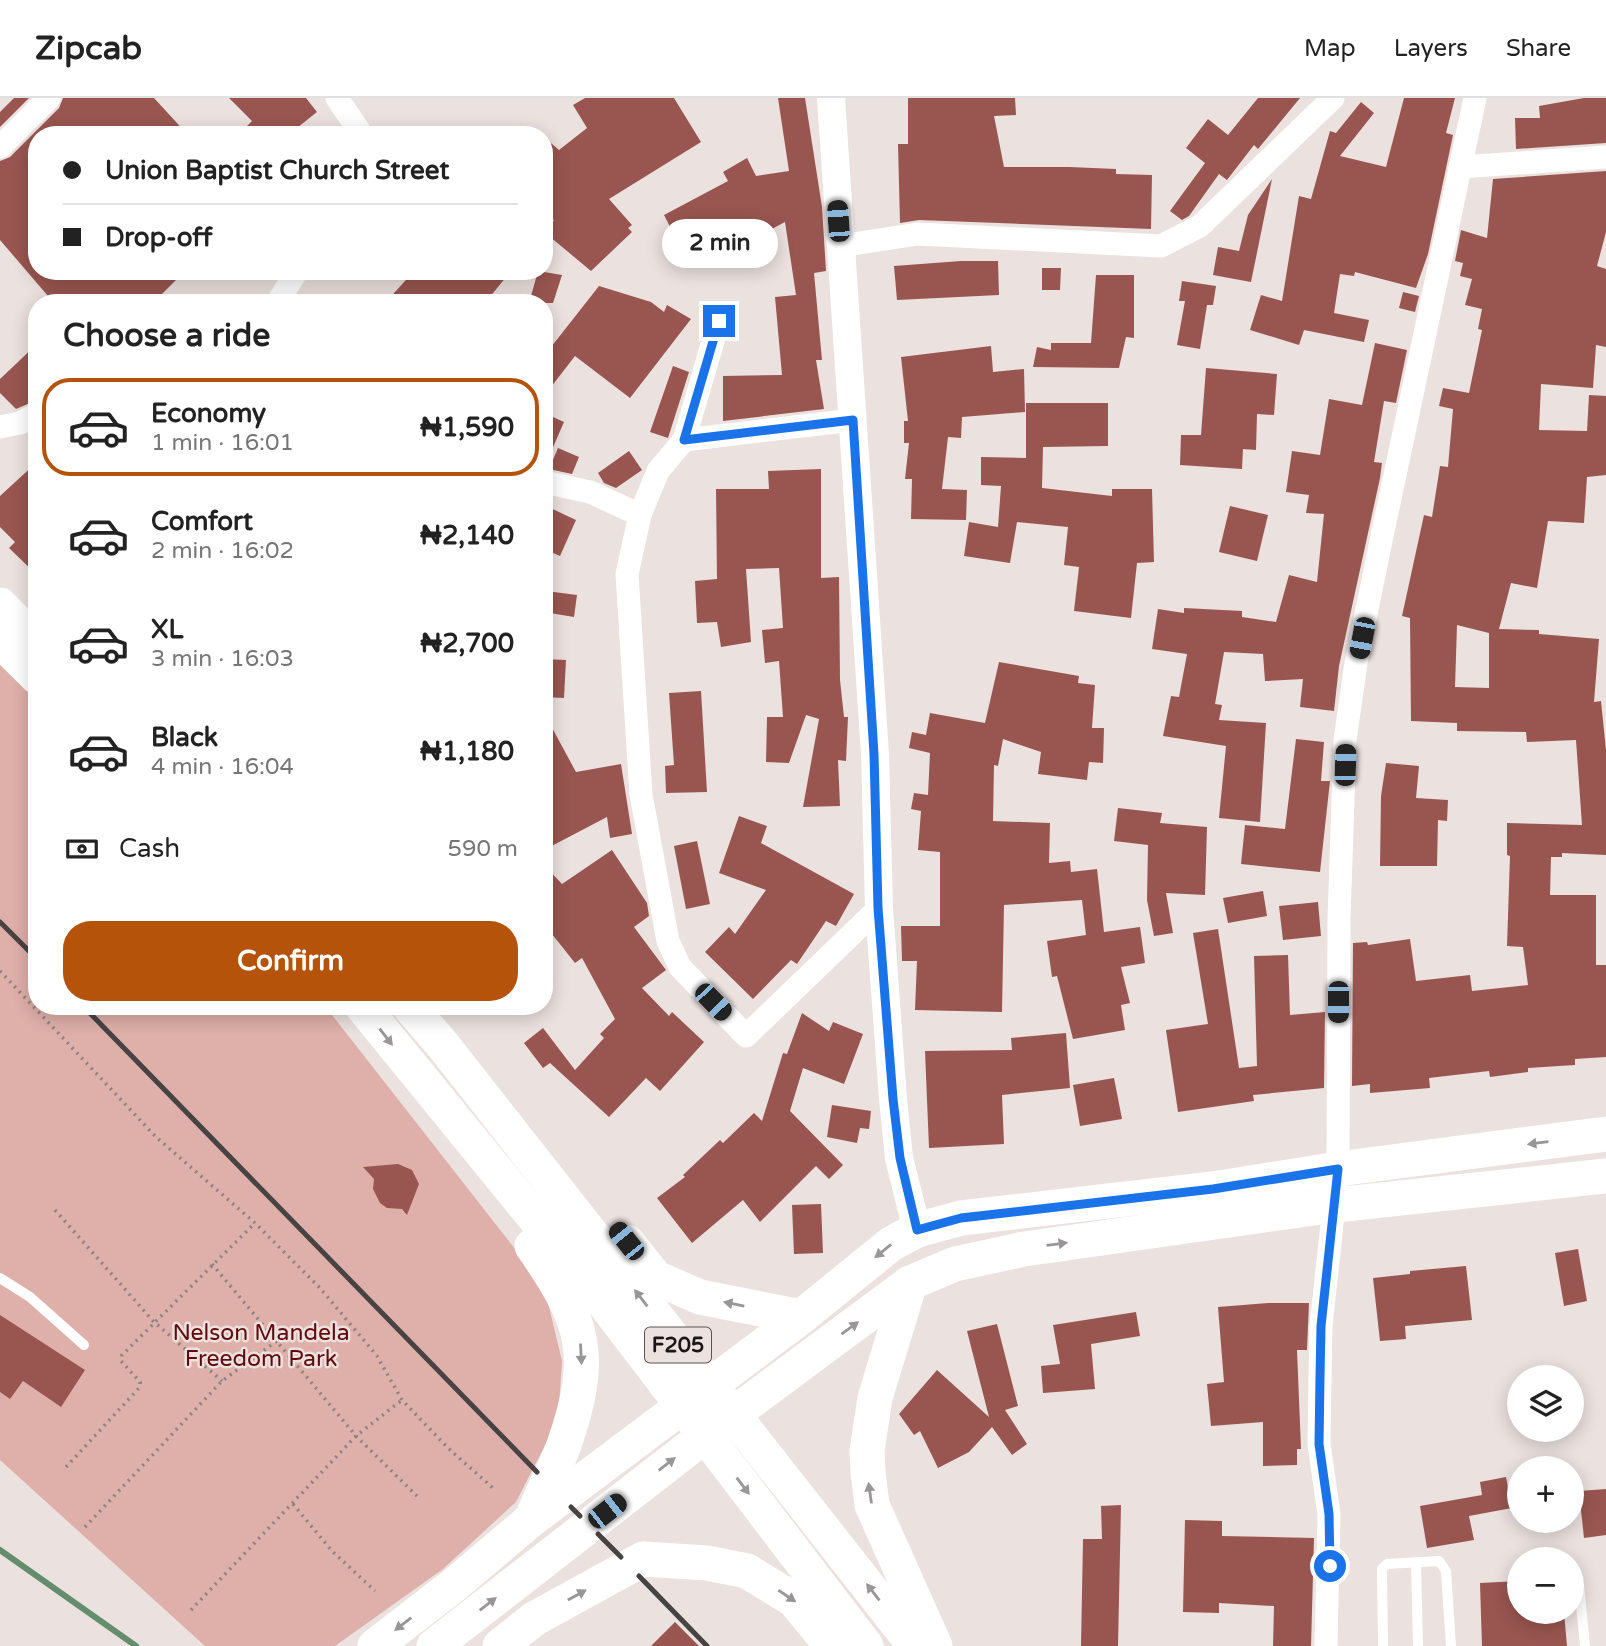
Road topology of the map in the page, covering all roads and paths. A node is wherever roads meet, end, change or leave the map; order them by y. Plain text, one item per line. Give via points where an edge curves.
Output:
1 (49, 98) edge
2 (337, 98) edge
3 (831, 98) edge
4 (1333, 98) edge
5 (1475, 98) edge
6 (356, 126) edge
7 (0, 147) edge
8 (1606, 157) edge
9 (1460, 167) junction
10 (839, 246) junction
11 (719, 321) dead end
12 (28, 419) edge
13 (853, 420) junction
14 (0, 427) edge
15 (684, 440) junction
16 (553, 484) edge
17 (640, 515) junction
18 (0, 605) edge
19 (26, 637) edge
20 (878, 908) junction
21 (0, 971) edge
22 (28, 1001) edge
23 (41, 1015) edge
24 (369, 1015) edge
25 (416, 1015) edge
26 (442, 1044) junction
27 (411, 1068) junction
28 (1606, 1134) edge
29 (1338, 1169) junction
30 (1606, 1176) edge
31 (1335, 1205) junction
32 (55, 1210) dead end
33 (255, 1223) junction
34 (917, 1230) junction
35 (212, 1264) junction
36 (0, 1278) edge
37 (910, 1283) junction
38 (802, 1317) junction
39 (153, 1321) junction
40 (278, 1340) junction
41 (84, 1345) dead end
42 (222, 1381) junction
43 (402, 1400) junction
44 (356, 1436) junction
45 (66, 1467) dead end
46 (494, 1489) dead end
47 (421, 1499) dead end
48 (293, 1504) junction
49 (532, 1519) junction
50 (85, 1527) dead end
51 (1416, 1562) junction
52 (375, 1591) dead end
53 (191, 1610) dead end
54 (1583, 1624) edge
55 (375, 1646) edge
56 (434, 1646) edge
57 (500, 1646) edge
58 (832, 1646) edge
59 (866, 1646) edge
60 (915, 1646) edge
61 (935, 1646) edge
62 (1326, 1646) edge
63 (1383, 1646) edge
64 (1418, 1646) edge
65 (1451, 1646) edge
66 (1585, 1646) edge

1 - 7 street
2 - 6 street
3 - 10 street
4 - 10 street via 1200,226 1161,246 918,234
5 - 9 street
8 - 9 street
9 - 29 street via 1359,651 1345,740
10 - 13 street
11 - 15 street
12 - 14 street
13 - 15 street
13 - 20 street via 874,754
15 - 17 street via 658,471
16 - 17 street via 590,492
17 - 20 street via 627,574 642,795 664,921 680,967 746,1037
18 - 19 main road
20 - 34 street via 898,1146
21 - 22 path
23 - 33 path via 156,1137
24 -> 27 main road
25 - 26 main road, F205
38 -> 26 main road via 699,1297 656,1278 498,1082
60 -> 26 main road, F205
27 -> 49 main road via 429,1118 554,1278 580,1336 582,1368 576,1403
27 -> 59 main road, F205 via 601,1299
28 -> 29 main road
29 - 31 street
29 - 34 main road via 1213,1189 961,1218
30 - 31 main road
37 -> 31 main road via 954,1264 1024,1248
31 - 62 street via 1321,1326 1319,1444 1329,1514
32 - 39 path
33 - 35 path
33 - 43 path via 377,1356
34 -> 38 main road via 891,1244
35 - 39 path
35 - 40 path
36 - 41 lane via 30,1297
56 -> 37 main road
61 -> 37 main road via 872,1505 867,1472 876,1398
38 - 49 main road
39 - 42 path
39 - 45 path via 120,1358 140,1387
40 - 42 path
40 - 44 path
42 - 50 path
43 - 44 path
43 - 46 path
44 - 47 path
44 - 48 path
48 - 52 path via 332,1551
48 - 53 path
49 -> 55 main road
51 - 63 lane via 1387,1564 1382,1569
51 - 64 lane
51 - 65 lane via 1444,1565
54 - 66 lane
57 -> 58 main road via 534,1619 643,1559 747,1571 794,1600

